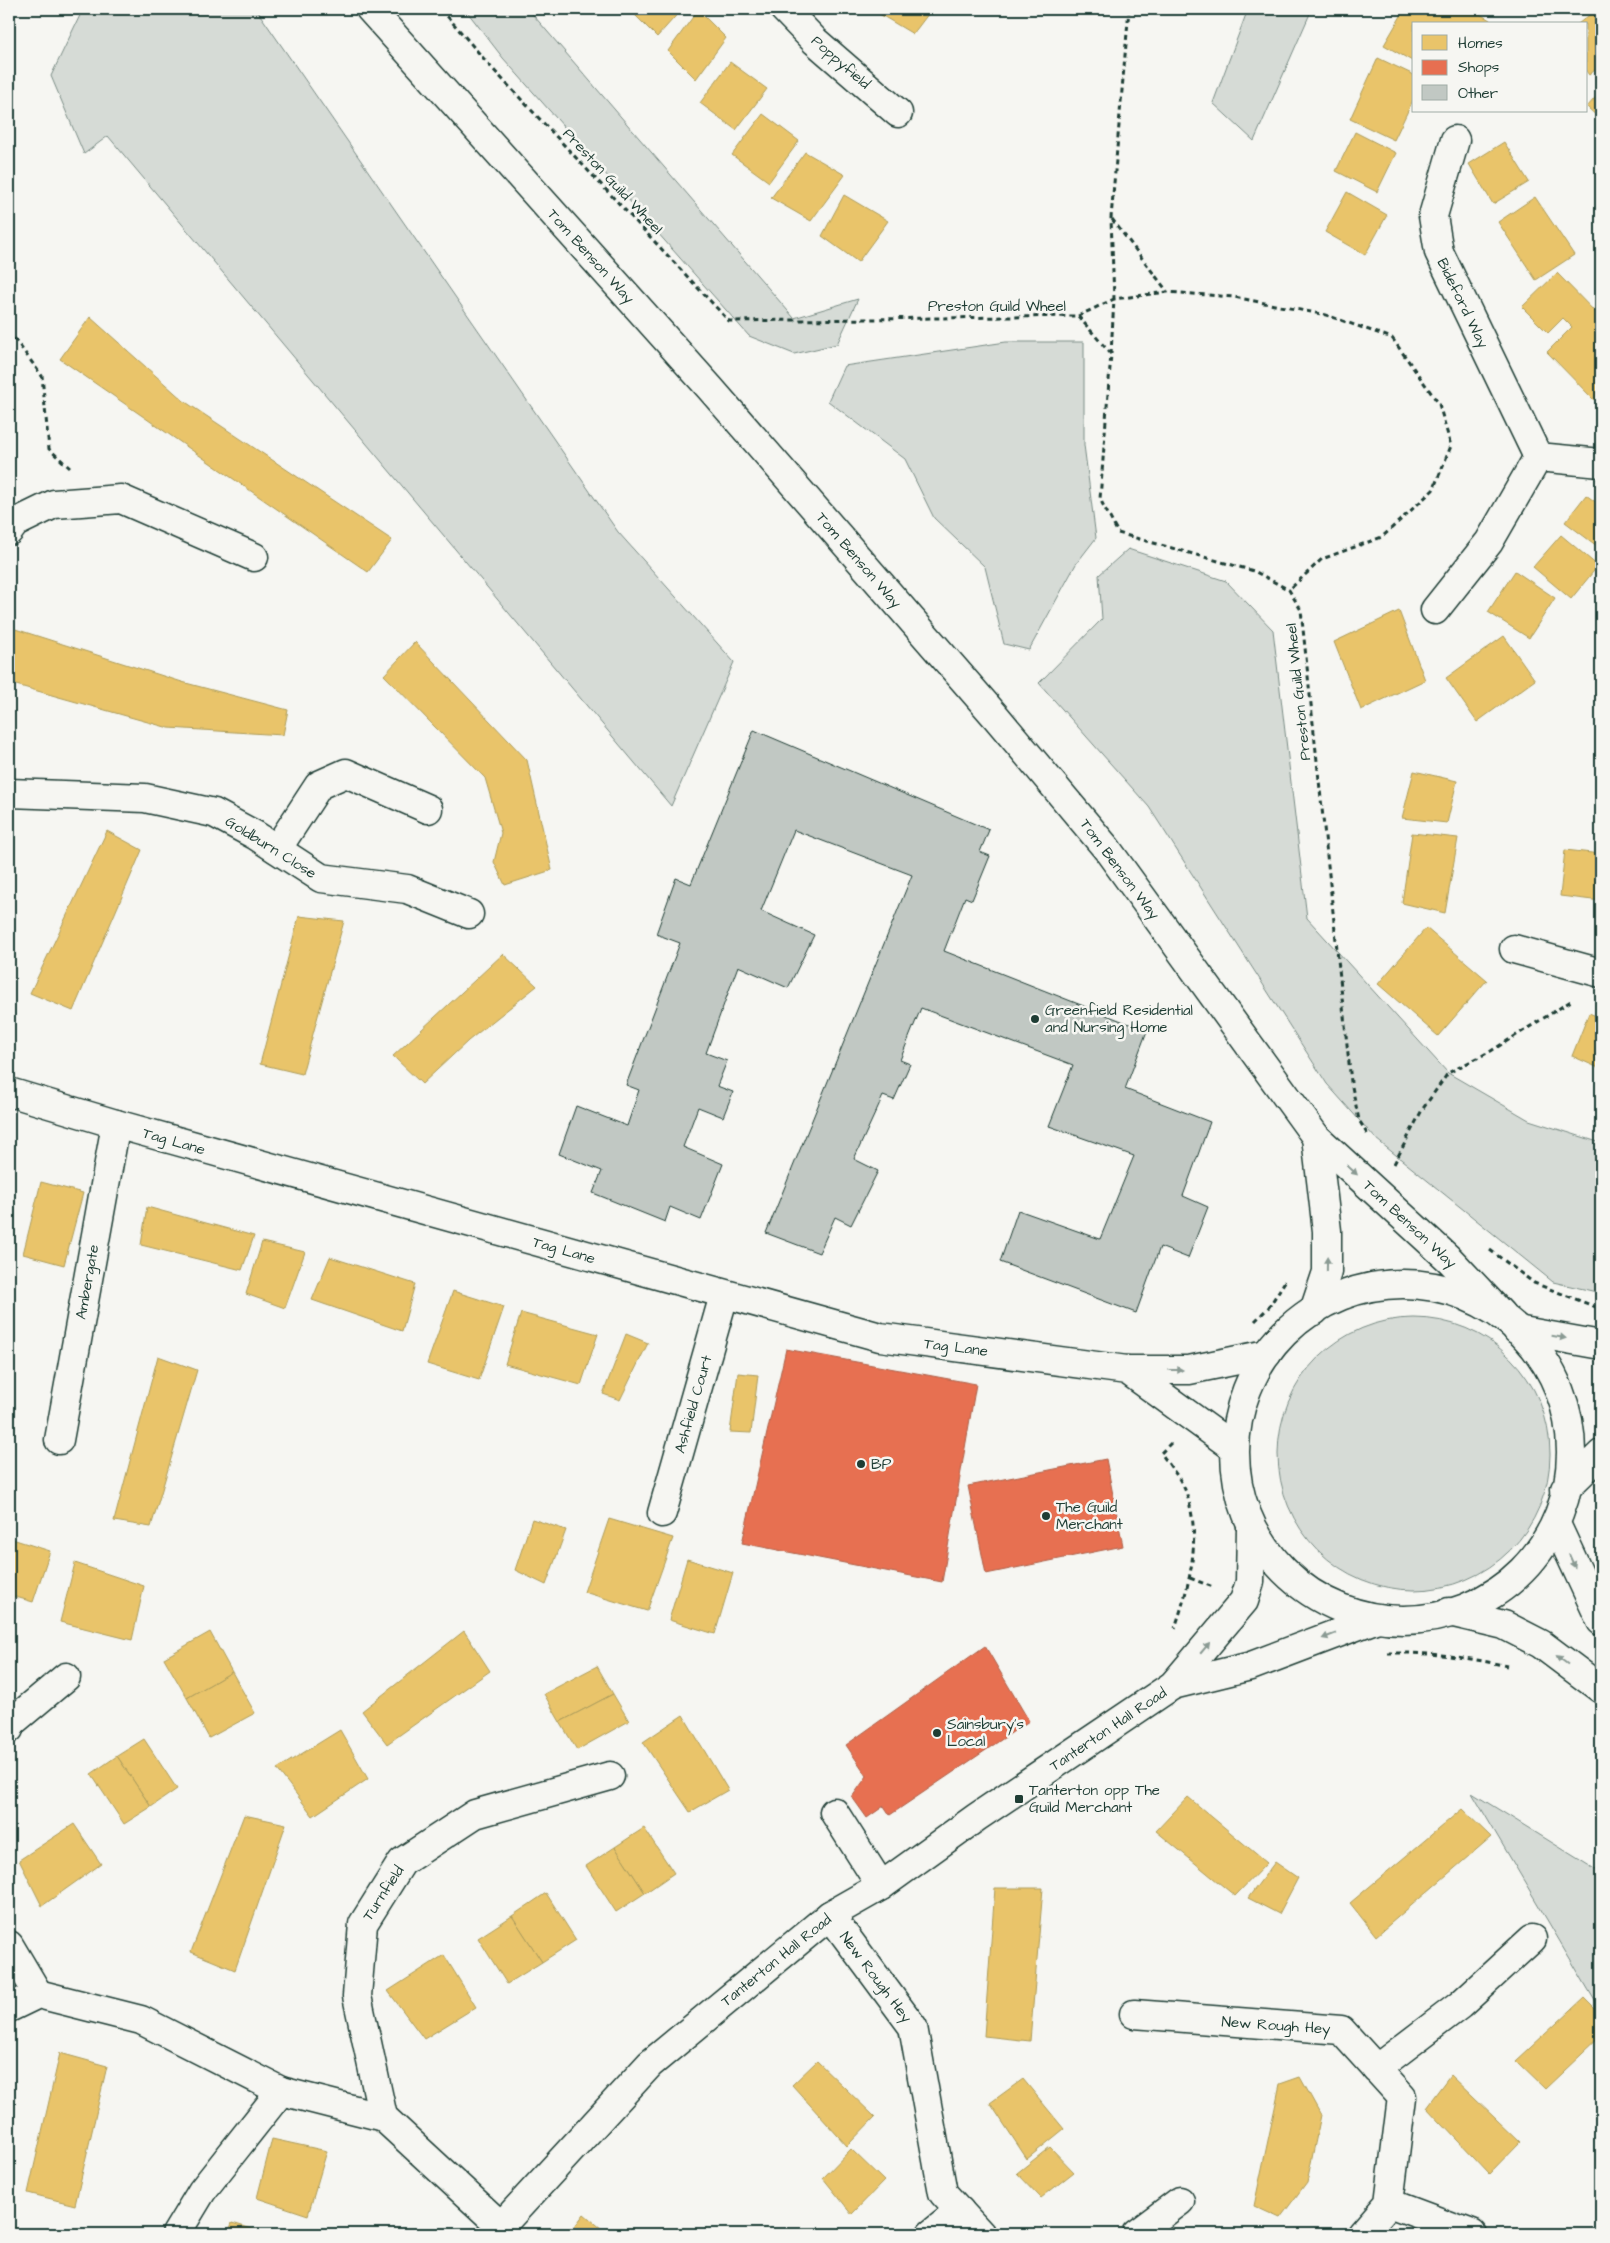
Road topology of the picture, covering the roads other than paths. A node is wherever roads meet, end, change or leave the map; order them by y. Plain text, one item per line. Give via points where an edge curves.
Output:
1 (370, 9) edge
2 (784, 9) edge
3 (898, 114) dead end
4 (1455, 140) dead end
5 (1538, 457) junction
6 (1601, 463) edge
7 (9, 531) edge
8 (254, 557) dead end
9 (1434, 610) dead end
10 (9, 794) edge
11 (428, 809) dead end
12 (277, 849) junction
13 (469, 914) dead end
14 (1514, 949) dead end
15 (1601, 974) edge
16 (9, 1092) edge
17 (116, 1124) junction
18 (1316, 1137) junction
19 (724, 1295) junction
20 (1314, 1311) junction
21 (1509, 1322) junction
22 (1601, 1345) edge
23 (1267, 1354) junction
24 (1127, 1370) junction
25 (59, 1440) dead end
26 (1232, 1447) junction
27 (1601, 1454) edge
28 (1565, 1489) junction
29 (662, 1513) dead end
30 (1556, 1524) junction
31 (1251, 1527) junction
32 (1449, 1612) junction
33 (1375, 1618) junction
34 (1601, 1621) edge
35 (66, 1677) dead end
36 (1173, 1685) junction
37 (1601, 1689) edge
38 (9, 1729) edge
39 (610, 1776) dead end
40 (834, 1812) dead end
41 (882, 1886) junction
42 (830, 1915) junction
43 (1532, 1939) dead end
44 (9, 1945) edge
45 (38, 1994) junction
46 (9, 2008) edge
47 (1134, 2014) dead end
48 (1376, 2069) junction
49 (280, 2091) junction
50 (383, 2117) junction
51 (1180, 2201) dead end
52 (1389, 2203) junction
53 (960, 2211) junction
54 (499, 2230) edge
55 (176, 2234) edge
56 (931, 2234) edge
57 (981, 2234) edge
58 (1136, 2234) edge
59 (1362, 2234) edge
60 (1472, 2234) edge

1 - 18 street, Tom Benson Way via 710,388 1107,849
2 - 3 street, Poppyfield via 815,41
4 - 5 street, Bideford Way via 1433,216 1439,252
5 - 6 street
5 - 9 street via 1488,542
7 - 8 street via 15,523 54,504 121,499
10 - 12 street, Goldburn Close via 145,798 214,812
11 - 12 street via 346,774 319,785
12 - 13 street, Goldburn Close via 321,878 407,890
14 - 15 street
16 - 17 street, Tag Lane
17 - 19 street, Tag Lane
17 - 25 street, Ambergate
20 -> 18 street, Tom Benson Way via 1327,1272 1327,1231
18 -> 21 street, Tom Benson Way via 1450,1260
19 - 24 street, Tag Lane via 880,1338
19 - 29 street, Ashfield Court
20 - 21 street via 1334,1297 1388,1284 1448,1288
20 - 23 street via 1285,1330
21 -> 22 street
21 - 28 street, Tom Benson Way via 1543,1356 1567,1409 1571,1468
24 -> 23 street, Tag Lane via 1188,1370
23 - 26 street via 1253,1372
24 - 26 street, Tag Lane
26 - 31 street via 1235,1476
27 - 28 street
28 - 30 street, Tom Benson Way
30 - 32 street via 1521,1572 1478,1603
30 -> 34 street
31 - 33 street via 1282,1570 1324,1602
36 -> 31 street, Tanterton Hall Road via 1244,1601 1250,1582
32 - 33 street via 1427,1619
37 -> 32 street via 1541,1644 1504,1624
33 -> 36 street, Tanterton Hall Road via 1251,1666
35 - 38 street via 11,1723
36 - 41 street, Tanterton Hall Road via 977,1817
39 - 50 street, Turnfield via 475,1814 402,1862 363,1924 357,1996
40 - 41 street
41 - 42 street, Tanterton Hall Road
42 - 53 street, New Rough Hey via 913,2027 943,2193
42 - 54 street, Tanterton Hall Road via 650,2064
43 - 48 street via 1460,2005
44 - 45 street
45 - 46 street
45 - 49 street via 141,2020
47 - 48 street, New Rough Hey via 1341,2030
48 - 52 street, New Rough Hey via 1402,2097
49 - 50 street
49 - 55 street via 202,2192
50 - 54 street
51 - 58 street
52 - 59 street
52 - 60 street
53 - 56 street
53 - 57 street, New Rough Hey

